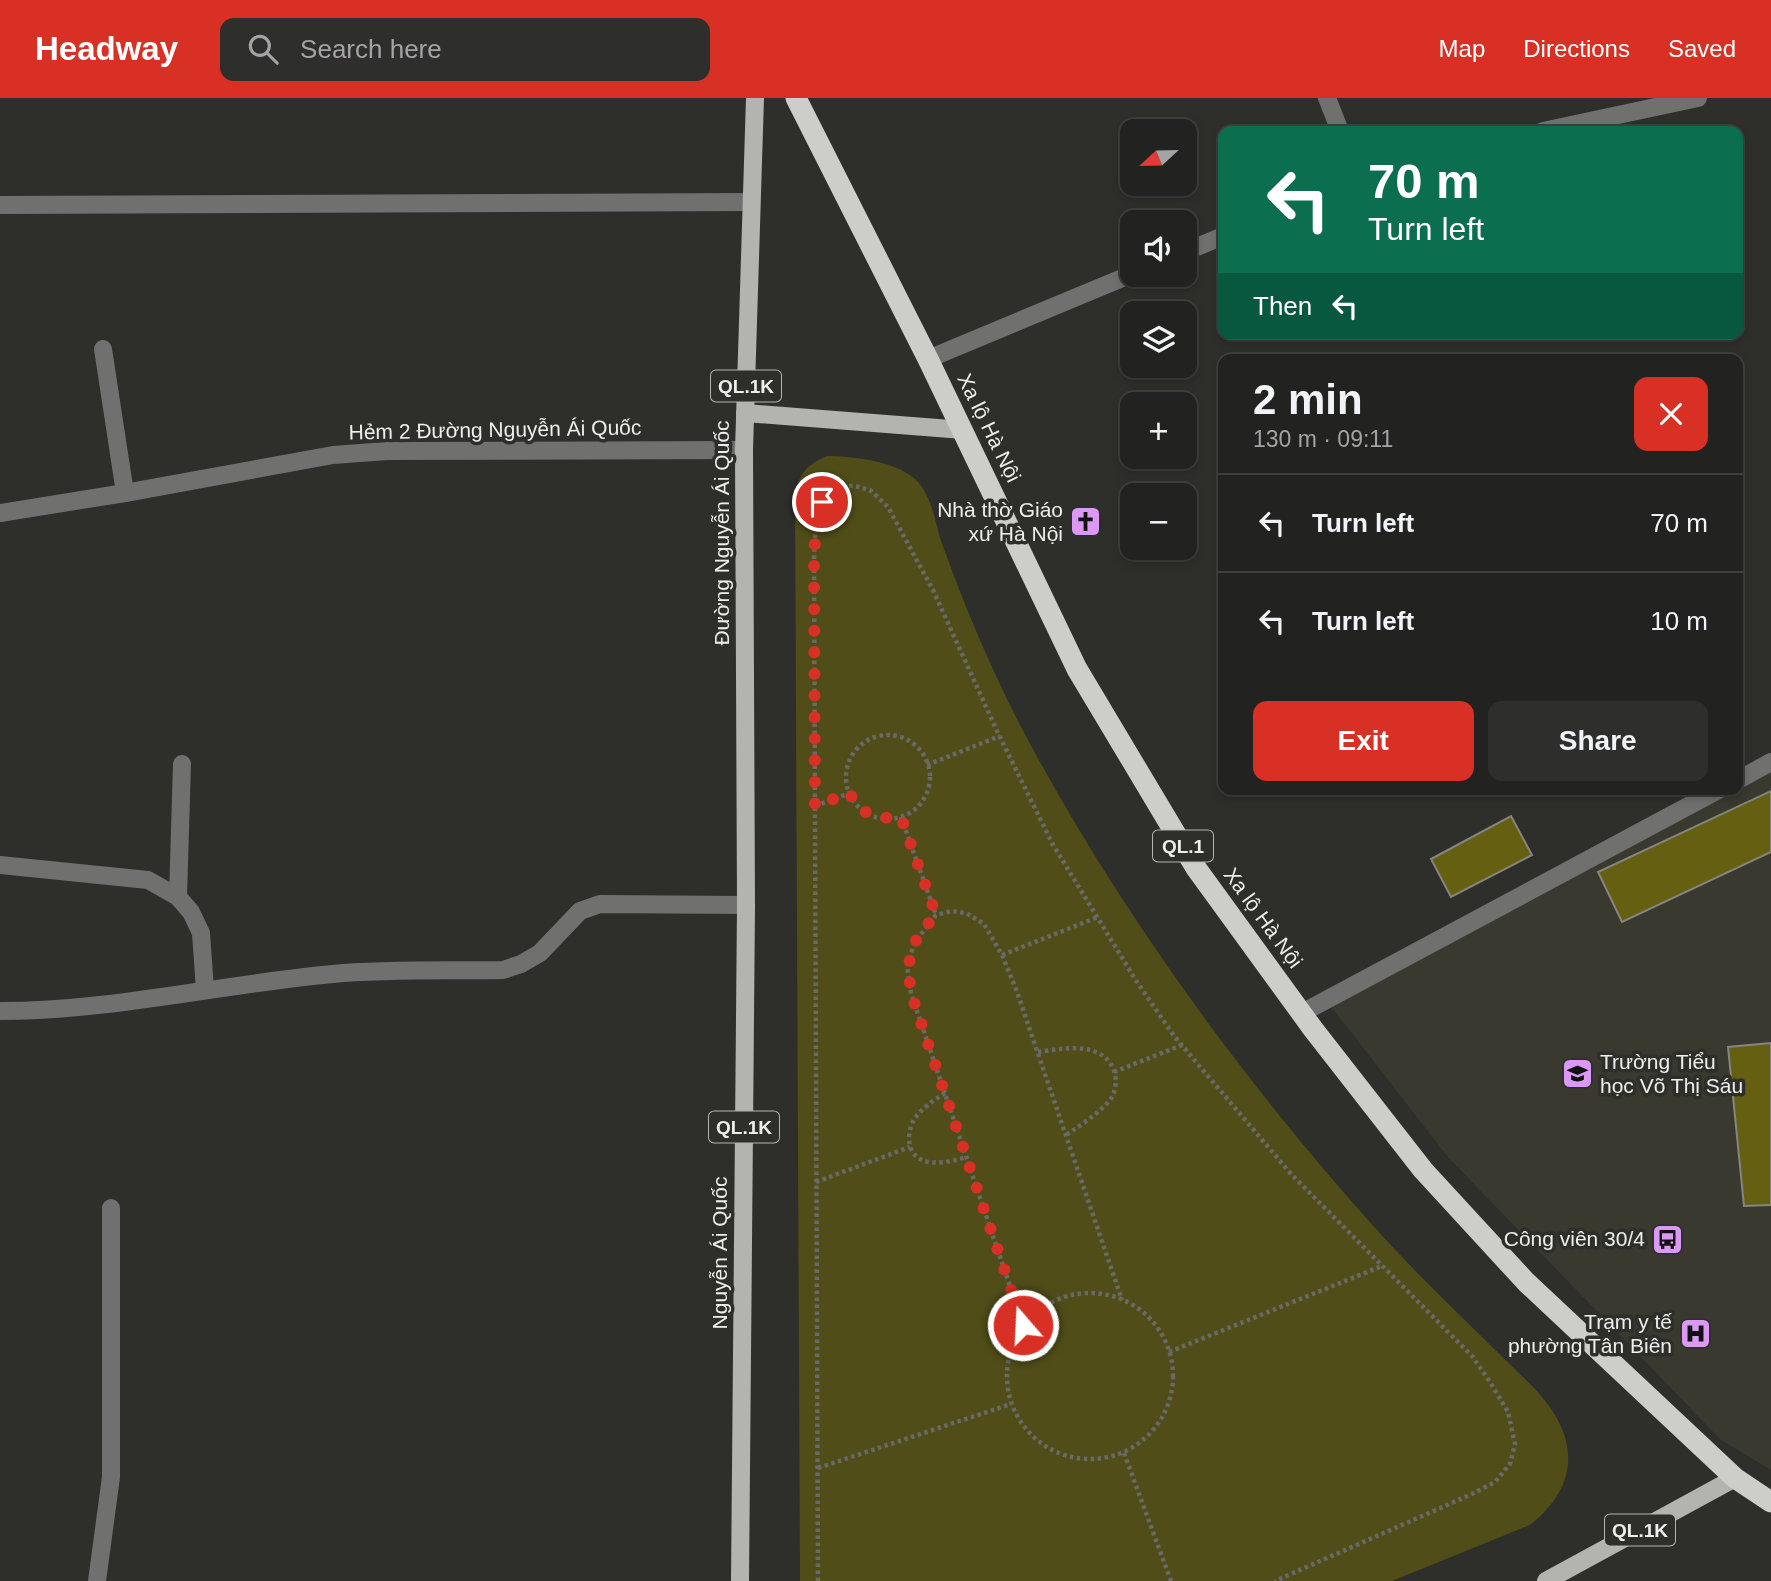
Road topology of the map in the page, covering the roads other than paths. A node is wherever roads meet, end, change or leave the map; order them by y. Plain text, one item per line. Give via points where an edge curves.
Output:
1 (755, 98) edge
2 (796, 98) edge
3 (1327, 98) edge
4 (1698, 98) edge
5 (1338, 126) edge
6 (1566, 126) edge
7 (751, 202) junction
8 (0, 205) edge
9 (1218, 238) edge
10 (1197, 247) edge
11 (1120, 279) edge
12 (103, 349) dead end
13 (928, 359) junction
14 (745, 413) junction
15 (962, 429) junction
16 (744, 450) junction
17 (125, 493) junction
18 (0, 513) edge
19 (744, 674) joint
20 (1771, 762) edge
21 (182, 764) dead end
22 (1743, 777) edge
23 (1709, 795) edge
24 (0, 865) edge
25 (178, 897) junction
26 (746, 905) junction
27 (205, 990) junction
28 (0, 1011) edge
29 (1302, 1013) junction
30 (111, 1208) dead end
31 (1735, 1479) junction
32 (1771, 1502) edge
33 (97, 1581) edge
34 (740, 1581) edge
35 (1546, 1581) edge

1 - 7 main road, Đường Nguyễn Ái Quốc / QL.1K
2 - 13 highway, Xa lộ Hà Nội / QL.1
3 - 5 street
4 - 6 street
7 - 8 street
7 - 14 main road, Đường Nguyễn Ái Quốc / QL.1K
9 - 10 street
11 - 13 street
12 - 17 street
13 - 15 highway, Xa lộ Hà Nội / QL.1
14 - 15 main road
14 - 16 main road, Đường Nguyễn Ái Quốc / QL.1K
15 - 29 highway, Xa lộ Hà Nội / QL.1 via 1077,669 1196,868
16 - 17 street, Hẻm 2 Đường Nguyễn Ái Quốc via 387,451 333,455
16 - 19 main road, Đường Nguyễn Ái Quốc / QL.1K
17 - 18 street, Hẻm 2 Đường Nguyễn Ái Quốc
19 - 26 main road, Nguyễn Ái Quốc / QL.1K
20 - 22 street
21 - 25 street
23 - 29 street
24 - 25 street via 148,880
25 - 27 street via 201,933
26 - 27 street via 600,904 580,911 540,953 503,970 335,974
26 - 34 main road, Nguyễn Ái Quốc / QL.1K
27 - 28 street via 128,1002
29 - 31 highway, Xa lộ Hà Nội / QL.1 via 1423,1170 1517,1272
30 - 33 street via 111,1477
31 - 32 highway, Xa lộ Hà Nội / QL.1
31 - 35 main road, QL.1K

